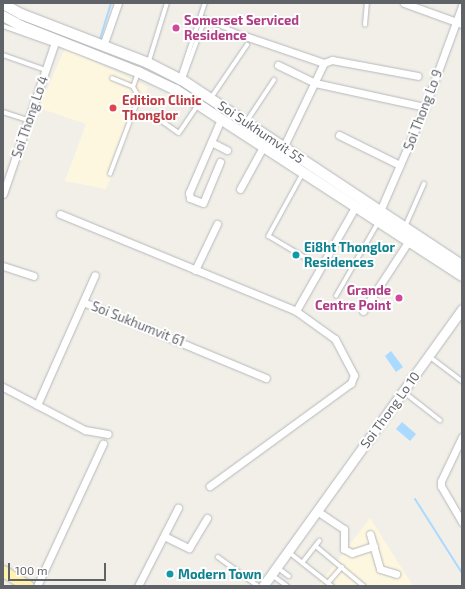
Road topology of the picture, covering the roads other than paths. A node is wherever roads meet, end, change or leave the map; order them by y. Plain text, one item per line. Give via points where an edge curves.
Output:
1 (118, 3) edge
2 (167, 3) edge
3 (205, 3) edge
4 (367, 3) edge
5 (404, 3) edge
6 (3, 4) edge
7 (462, 6) edge
8 (3, 16) edge
9 (459, 22) edge
10 (365, 25) dead end
11 (3, 26) edge
12 (60, 29) junction
13 (29, 32) junction
14 (245, 36) joint
15 (49, 39) junction
16 (247, 45) dead end
17 (103, 46) junction
18 (3, 55) edge
19 (99, 56) junction
20 (324, 62) junction
21 (148, 63) junction
22 (278, 65) dead end
23 (44, 69) junction
24 (138, 72) junction
25 (418, 76) dead end
26 (113, 78) dead end
27 (181, 79) junction
28 (274, 80) dead end
29 (315, 83) junction
30 (133, 87) junction
31 (207, 94) junction
32 (199, 104) junction
33 (425, 107) junction
34 (3, 112) edge
35 (159, 119) dead end
36 (221, 119) junction
37 (29, 120) junction
38 (246, 121) junction
39 (339, 135) dead end
40 (269, 136) junction
41 (211, 142) junction
42 (284, 146) junction
43 (263, 147) junction
44 (227, 150) dead end
45 (277, 156) junction
46 (220, 162) dead end
47 (400, 165) junction
48 (304, 173) junction
49 (110, 174) dead end
50 (424, 184) dead end
51 (240, 189) dead end
52 (3, 194) edge
53 (357, 202) junction
54 (60, 214) dead end
55 (377, 218) junction
56 (217, 224) dead end
57 (405, 228) junction
58 (408, 242) junction
59 (462, 265) edge
60 (3, 266) edge
61 (321, 267) junction
62 (195, 270) junction
63 (95, 275) dead end
64 (33, 276) dead end
65 (462, 276) edge
66 (336, 296) dead end
67 (83, 302) junction
68 (462, 309) edge
69 (296, 311) junction
70 (363, 312) dead end
71 (429, 356) junction
72 (266, 378) dead end
73 (462, 380) edge
74 (3, 387) edge
75 (404, 392) junction
76 (38, 405) junction
77 (440, 420) dead end
78 (108, 434) dead end
79 (462, 437) edge
80 (103, 444) dead end
81 (210, 486) dead end
82 (178, 508) dead end
83 (317, 511) junction
84 (206, 518) dead end
85 (462, 522) edge
86 (370, 534) dead end
87 (164, 536) junction
88 (320, 541) dead end
89 (316, 546) junction
90 (374, 546) junction
91 (288, 551) junction
92 (218, 557) dead end
93 (302, 563) junction
94 (342, 567) junction
95 (3, 571) edge
96 (274, 571) junction
97 (396, 574) dead end
98 (289, 576) dead end
99 (330, 585) edge
100 (28, 586) edge
101 (38, 586) edge
102 (138, 586) edge
103 (258, 586) edge
104 (263, 586) edge
105 (287, 586) edge
106 (364, 586) edge

1 - 17 street
2 - 21 lane
3 - 27 lane
4 - 10 lane
5 - 9 street
6 - 12 main road, Soi Sukhumvit 55
7 - 9 street, Soi Thong Lo 9
8 - 13 main road, Soi Sukhumvit 55
9 - 33 street, Soi Thong Lo 9
11 - 13 lane
12 - 15 main road
12 - 17 main road, Soi Sukhumvit 55
13 - 15 main road, Soi Sukhumvit 55
14 - 20 street
14 - 27 lane via 205,19
15 - 19 main road, Soi Sukhumvit 55
15 - 23 street, Soi Thong Lo 4
15 - 23 lane via 51,43
16 - 31 lane
17 - 19 main road
17 - 21 main road, Soi Sukhumvit 55
18 - 23 lane
19 - 24 main road, Soi Sukhumvit 55
20 - 25 street via 332,60
20 - 29 street
21 - 27 main road, Soi Sukhumvit 55
22 - 29 street
23 - 37 street, Soi Thong Lo 4
24 - 30 lane
24 - 32 main road, Soi Sukhumvit 55
26 - 30 lane
27 - 31 main road, Soi Sukhumvit 55
28 - 38 lane
29 - 33 street
29 - 42 street
30 - 49 lane via 138,100
31 - 38 main road, Soi Sukhumvit 55
32 - 35 lane via 179,133
32 - 36 main road, Soi Sukhumvit 55
33 - 47 street, Soi Thong Lo 9
34 - 37 lane
36 - 41 street
36 - 43 main road, Soi Sukhumvit 55
37 - 52 street, Soi Thong Lo 4
38 - 40 main road, Soi Sukhumvit 55
39 - 47 street
40 - 42 main road, Soi Sukhumvit 55
40 - 43 main road
41 - 44 street
41 - 46 street via 189,193 190,198 203,203
42 - 45 main road
42 - 53 main road, Soi Sukhumvit 55
43 - 45 main road, Soi Sukhumvit 55
43 - 51 street
45 - 48 main road, Soi Sukhumvit 55
47 - 55 street, Soi Thong Lo 9
48 - 53 main road, Soi Sukhumvit 55
48 - 61 lane via 269,236
50 - 57 lane
53 - 55 main road, Soi Sukhumvit 55
53 - 61 street
54 - 62 street
55 - 57 main road, Soi Sukhumvit 55
55 - 58 main road, Soi Sukhumvit 55
55 - 66 lane
56 - 62 street
57 - 59 main road, Soi Sukhumvit 55
58 - 65 main road, Soi Sukhumvit 55
58 - 70 street
60 - 64 street
61 - 69 street
62 - 69 street
63 - 67 street
67 - 72 street, Soi Sukhumvit 61
67 - 76 street, Soi Sukhumvit 61
68 - 71 street, Soi Thong Lo 10
69 - 81 street via 335,339 354,375 351,383
71 - 73 lane
71 - 75 street, Soi Thong Lo 10
74 - 76 street
75 - 77 lane
75 - 83 street, Soi Thong Lo 10
76 - 78 street via 85,430
79 - 85 street via 441,486
80 - 101 street
82 - 87 street
83 - 90 street via 344,529 344,549 352,553
83 - 91 street, Soi Thong Lo 10
84 - 87 street via 189,548
86 - 90 street
87 - 102 street
88 - 89 lane
89 - 93 lane
89 - 94 lane
90 - 97 street via 380,569
91 - 93 lane
91 - 96 street, Soi Thong Lo 10
92 - 103 lane
93 - 99 lane
94 - 99 lane
94 - 106 lane
95 - 100 main road
96 - 98 lane
96 - 104 street, Soi Thong Lo 10
96 - 105 lane

